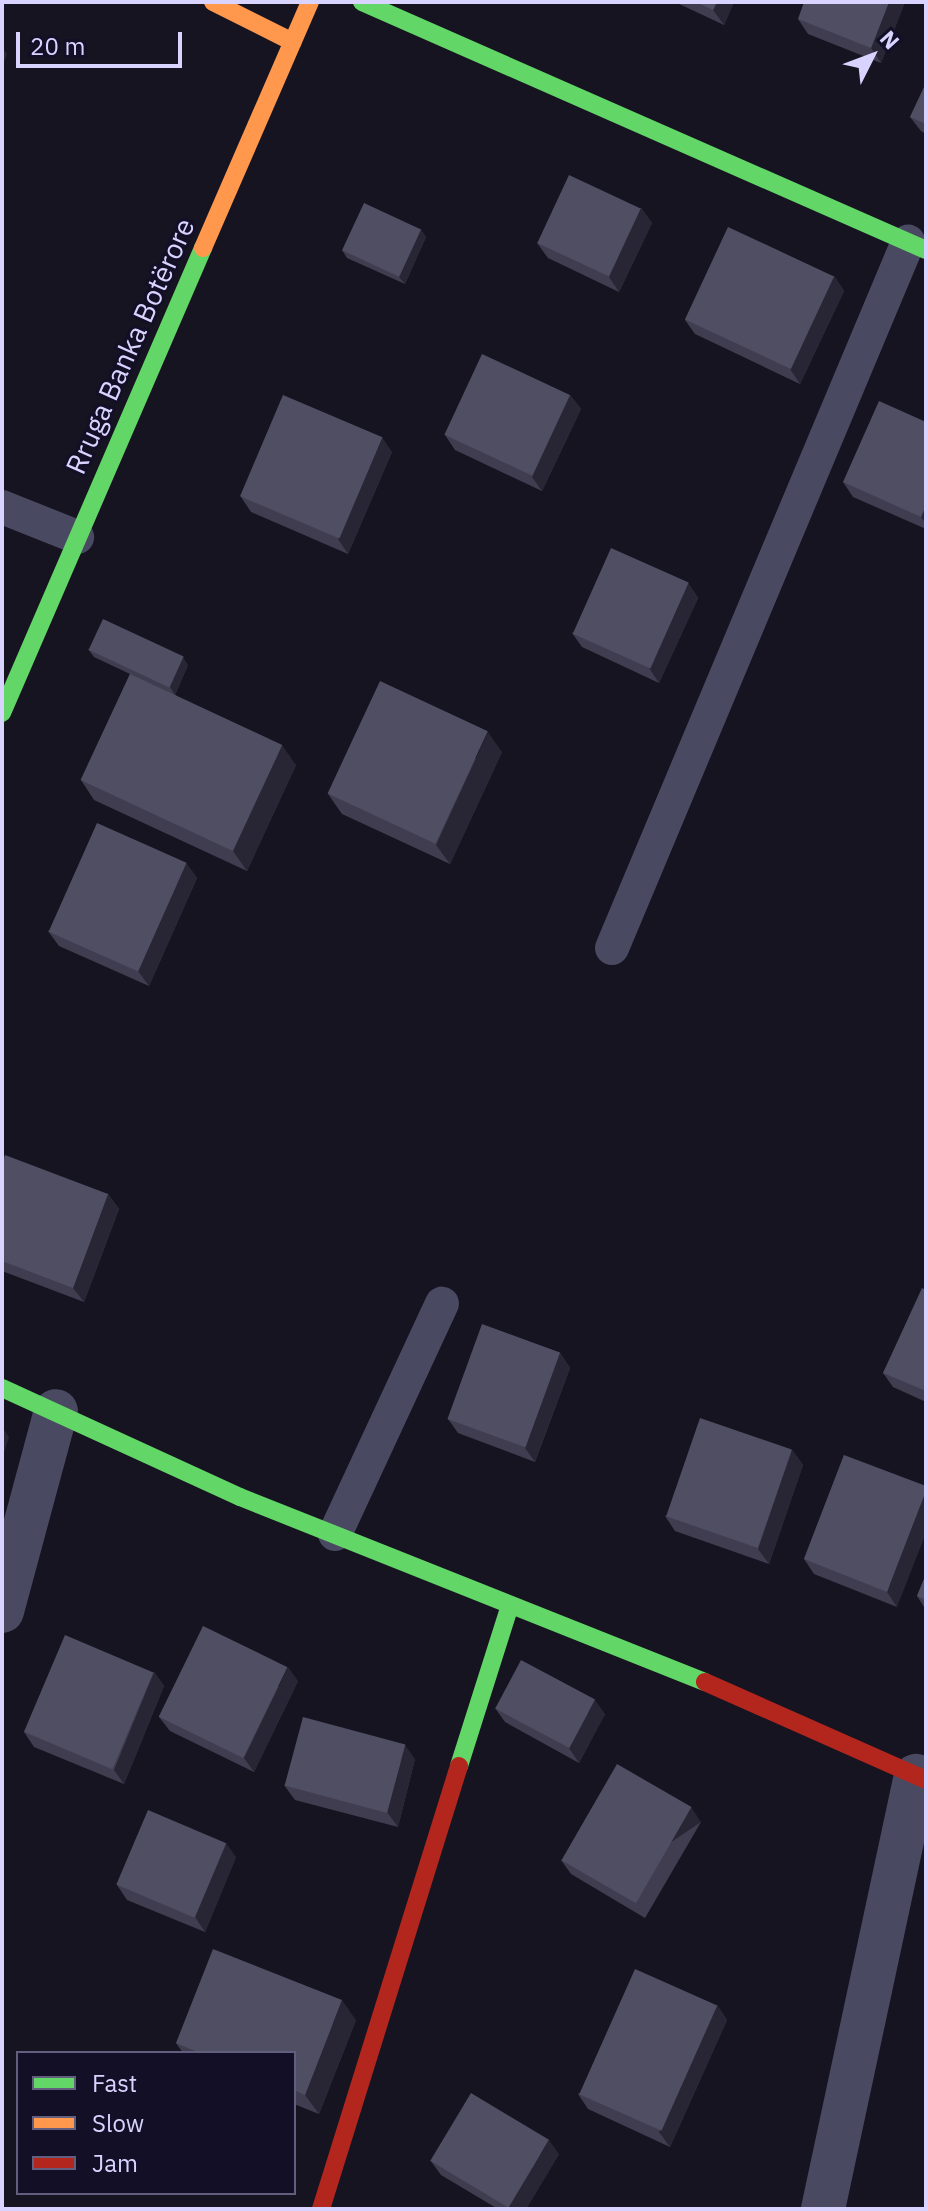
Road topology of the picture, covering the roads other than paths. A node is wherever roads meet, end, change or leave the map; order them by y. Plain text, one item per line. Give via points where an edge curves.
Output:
1 (213, 2) edge
2 (310, 2) edge
3 (362, 2) edge
4 (293, 42) junction
5 (917, 246) edge
6 (2, 507) edge
7 (77, 537) junction
8 (2, 713) edge
9 (612, 948) dead end
10 (442, 1304) dead end
11 (2, 1388) edge
12 (56, 1411) junction
13 (335, 1534) junction
14 (510, 1605) junction
15 (2, 1611) edge
16 (921, 1778) edge
17 (321, 2209) edge
18 (823, 2209) edge

1 - 4 street
2 - 4 street, Rruga Banka Botërore
3 - 5 street
4 - 7 street, Rruga Banka Botërore
5 - 9 lane
6 - 7 lane
7 - 8 street, Rruga Banka Botërore
10 - 13 lane
11 - 12 street
12 - 13 street
12 - 15 street
13 - 14 street
14 - 16 street via 818,1727
14 - 17 street
16 - 18 street

